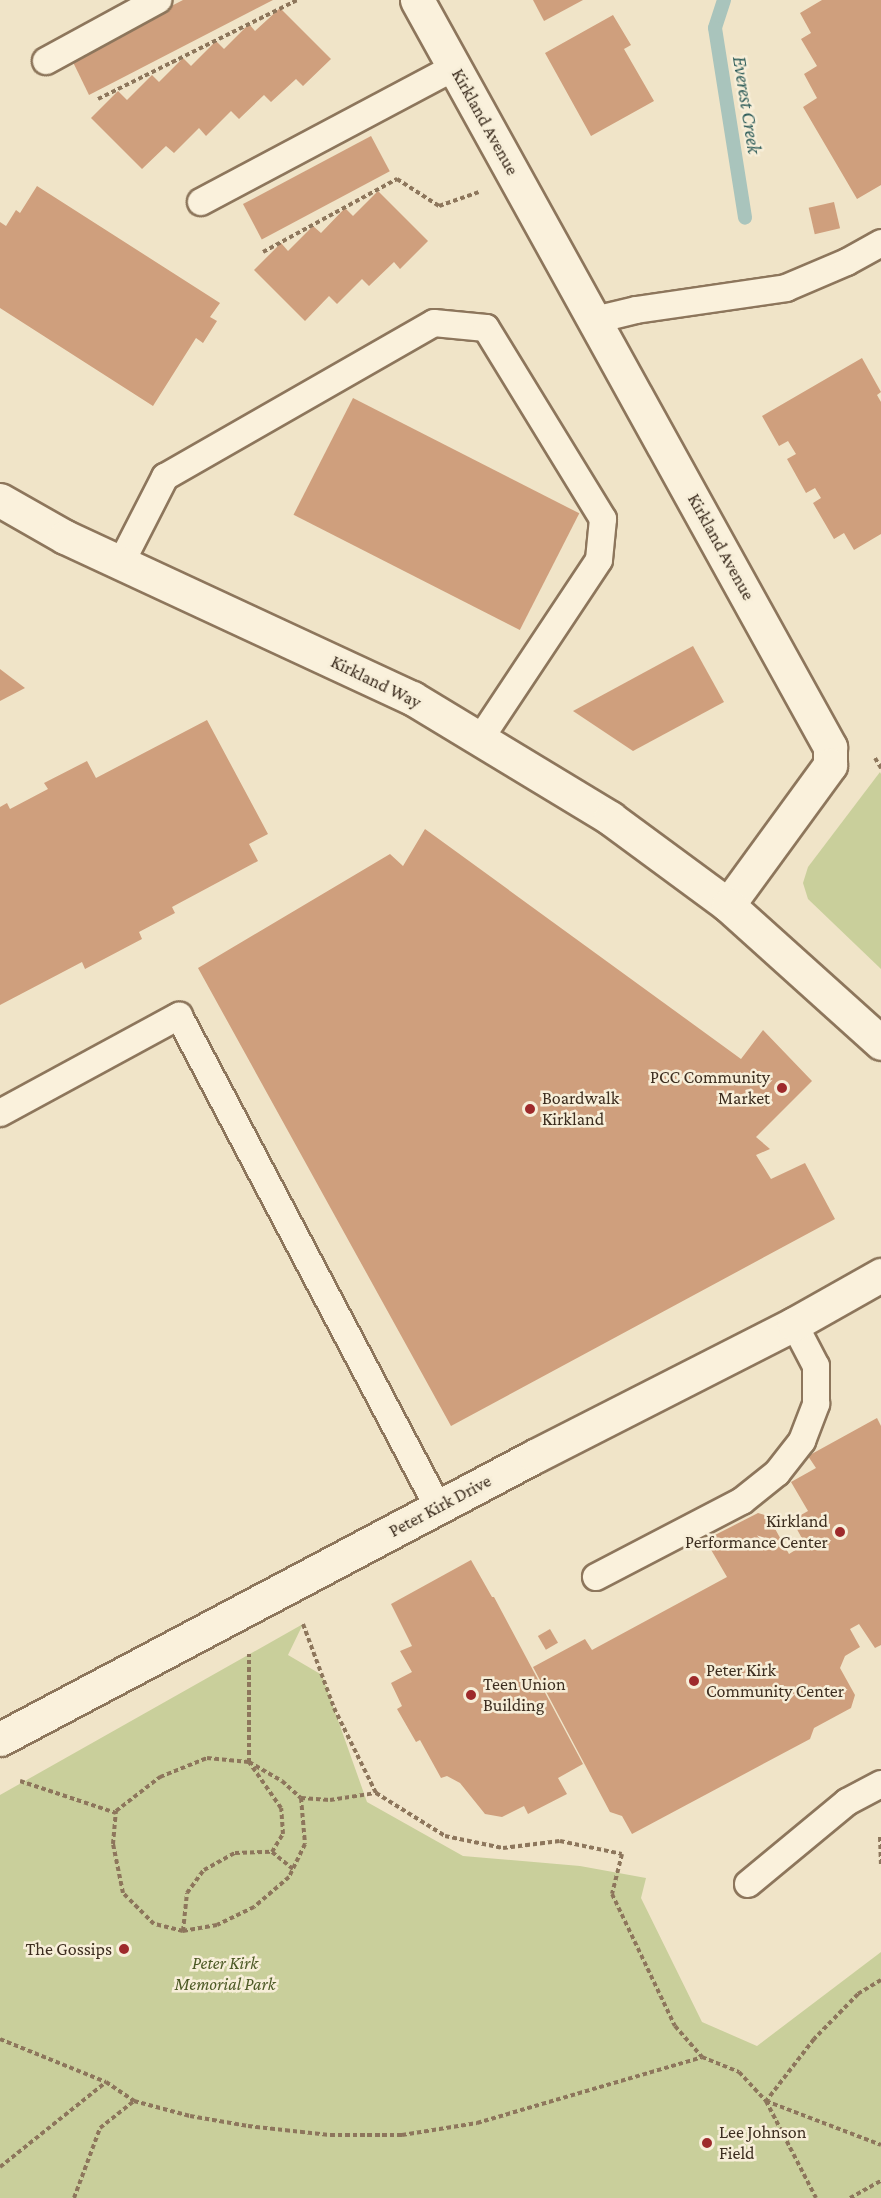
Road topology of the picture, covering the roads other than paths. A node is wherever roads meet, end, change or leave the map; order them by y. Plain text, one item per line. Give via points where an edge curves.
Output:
1 (158, 0) edge
2 (417, 0) edge
3 (46, 61) dead end
4 (455, 67) junction
5 (201, 202) dead end
6 (881, 243) edge
7 (596, 320) junction
8 (0, 500) edge
9 (121, 563) junction
10 (480, 739) junction
11 (728, 905) junction
12 (881, 1043) edge
13 (0, 1113) edge
14 (881, 1275) edge
15 (794, 1324) junction
16 (438, 1507) junction
17 (596, 1577) dead end
18 (0, 1739) edge
19 (881, 1784) edge
20 (748, 1884) dead end

1 - 3 lane
2 - 4 street, Kirkland Avenue
4 - 5 lane
4 - 7 street, Kirkland Avenue
6 - 7 lane via 786,288 636,310
7 - 11 street, Kirkland Avenue via 830,747 830,765
8 - 9 street, Kirkland Way via 64,537
9 - 10 street, Kirkland Way via 412,698
9 - 10 lane via 165,477 434,323 486,328 603,519 599,560
10 - 11 street, Kirkland Way via 610,818
11 - 12 street
13 - 16 lane via 178,1016
14 - 15 street, Peter Kirk Drive
15 - 16 street, Peter Kirk Drive
15 - 17 lane via 816,1366 816,1404 802,1441 777,1473 742,1501
16 - 18 street, Peter Kirk Drive
19 - 20 lane via 847,1802

